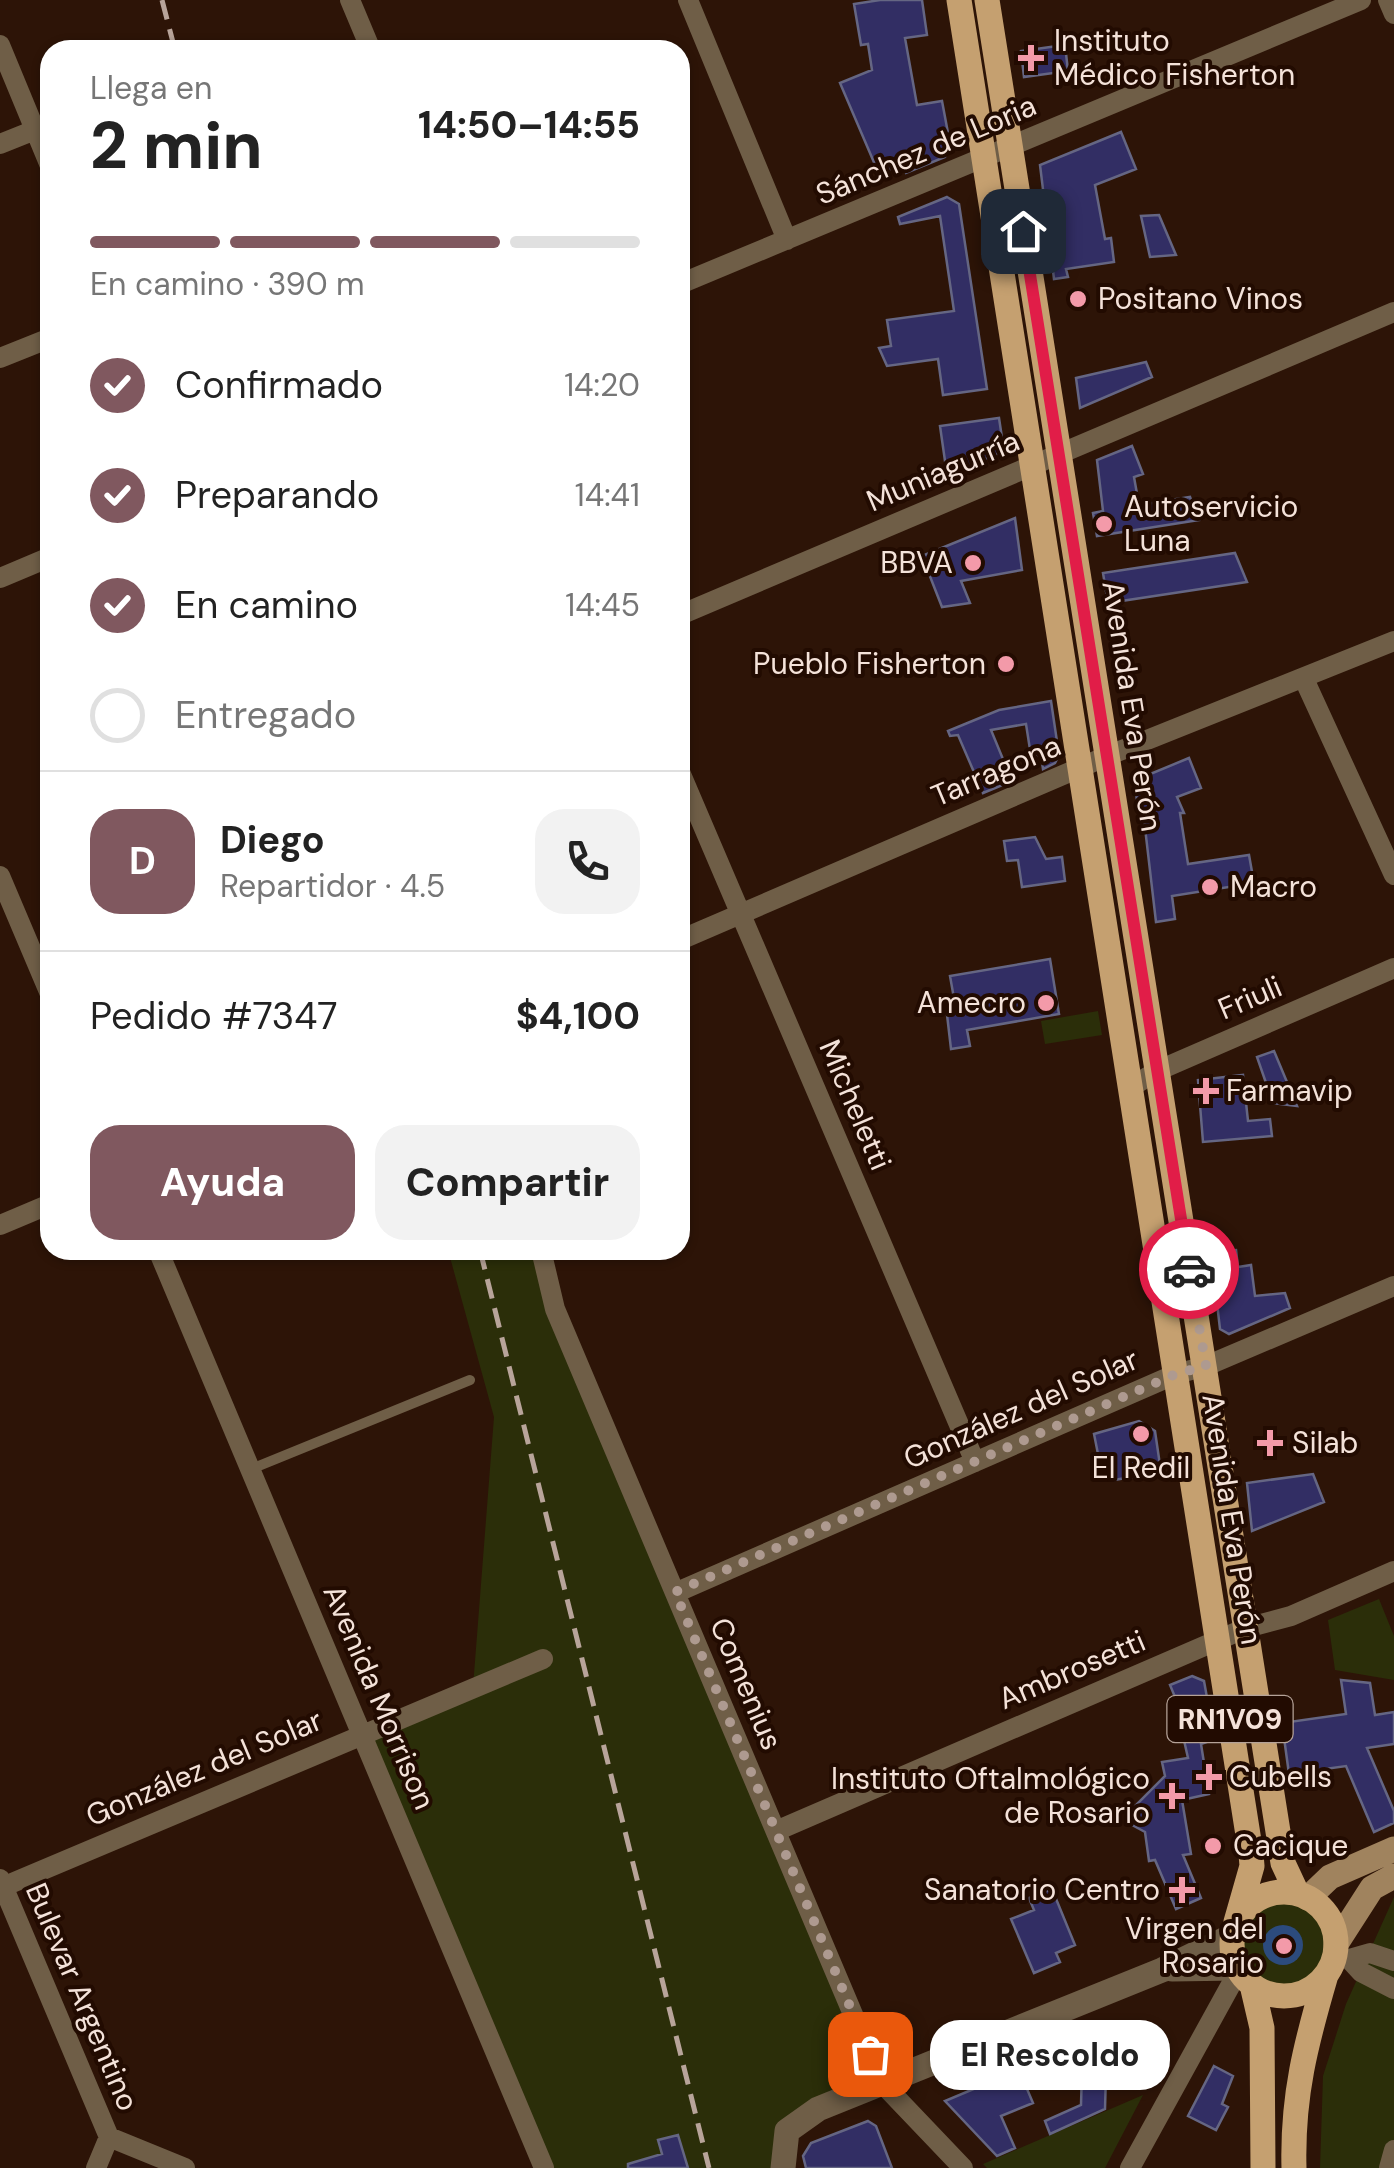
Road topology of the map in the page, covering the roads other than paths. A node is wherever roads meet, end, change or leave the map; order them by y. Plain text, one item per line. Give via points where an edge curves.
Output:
1 (350, 0) edge
2 (688, 0) edge
3 (960, 0) edge
4 (987, 0) edge
5 (1360, 0) edge
6 (1388, 0) edge
7 (1394, 14) edge
8 (367, 40) edge
9 (0, 45) edge
10 (34, 130) junction
11 (0, 144) edge
12 (40, 144) edge
13 (1010, 148) junction
14 (985, 159) junction
15 (787, 240) junction
16 (690, 280) edge
17 (1394, 312) edge
18 (40, 342) edge
19 (0, 358) edge
20 (1059, 455) junction
21 (1032, 466) junction
22 (40, 561) edge
23 (0, 578) edge
24 (690, 611) edge
25 (1394, 641) edge
26 (1304, 679) junction
27 (1107, 756) junction
28 (1081, 767) junction
29 (690, 795) edge
30 (1394, 875) edge
31 (0, 876) edge
32 (741, 915) junction
33 (690, 936) edge
34 (1394, 968) edge
35 (40, 970) edge
36 (1157, 1071) junction
37 (1131, 1087) junction
38 (40, 1208) edge
39 (0, 1225) edge
40 (162, 1260) edge
41 (543, 1260) edge
42 (1394, 1286) edge
43 (1206, 1366) junction
44 (1176, 1374) junction
45 (470, 1380) dead end
46 (975, 1462) junction
47 (250, 1469) junction
48 (1394, 1571) edge
49 (675, 1592) junction
50 (1246, 1628) junction
51 (1218, 1640) junction
52 (544, 1659) dead end
53 (361, 1733) junction
54 (776, 1831) junction
55 (1394, 1849) edge
56 (1394, 1876) edge
57 (1, 1885) edge
58 (1302, 1895) junction
59 (1234, 1929) junction
60 (1336, 1958) junction
61 (1394, 1961) edge
62 (1162, 1970) junction
63 (1243, 1974) junction
64 (1394, 1989) edge
65 (882, 2083) junction
66 (109, 2137) junction
67 (1394, 2150) edge
68 (783, 2155) edge
69 (96, 2168) edge
70 (184, 2168) edge
71 (544, 2168) edge
72 (963, 2168) edge
73 (1130, 2168) edge
74 (1263, 2168) edge
75 (1294, 2168) edge
76 (1389, 2168) edge

1 - 8 street
2 - 15 street
3 - 14 main road, Avenida Eva Perón / RN1V09
4 - 13 main road, Avenida Eva Perón / RN1V09
5 - 13 street, Sánchez de Loria
6 - 7 street
9 - 10 street
10 - 11 street
10 - 12 street
13 - 14 street, Sánchez de Loria
13 - 20 main road, Avenida Eva Perón / RN1V09
14 - 15 street, Sánchez de Loria
14 - 21 main road, Avenida Eva Perón / RN1V09
15 - 16 street, Sánchez de Loria
17 - 20 street, Muniagurría
18 - 19 street
20 - 21 street, Muniagurría
20 - 27 main road, Avenida Eva Perón / RN1V09
21 - 24 street, Muniagurría
21 - 28 main road, Avenida Eva Perón / RN1V09
22 - 23 street
25 - 26 street, Tarragona
26 - 27 street, Tarragona
26 - 30 street
27 - 28 street, Tarragona
27 - 36 main road, Avenida Eva Perón / RN1V09
28 - 32 street, Tarragona
28 - 37 main road, Avenida Eva Perón / RN1V09
29 - 32 street, Micheletti
31 - 35 street
32 - 33 street, Tarragona
32 - 46 street, Micheletti
34 - 36 street, Friuli
36 - 37 street, Friuli
36 - 43 main road, Avenida Eva Perón / RN1V09
37 - 44 main road, Avenida Eva Perón / RN1V09
38 - 39 street
40 - 47 street, Avenida Morrison
41 - 49 street, Comenius via 555,1309
42 - 43 street, González del Solar
43 - 44 street, González del Solar
43 - 50 main road, Avenida Eva Perón / RN1V09
44 - 46 street, González del Solar
44 - 51 main road, Avenida Eva Perón / RN1V09
45 - 47 lane
46 - 49 street, González del Solar
47 - 53 street, Avenida Morrison
48 - 50 street, Ambrosetti
49 - 54 street, Comenius
50 - 51 street, Ambrosetti
50 - 58 main road, Avenida Eva Perón / RN1V09 via 1283,1863
51 - 54 street, Ambrosetti
51 - 59 main road, Avenida Eva Perón / RN1V09 via 1252,1866
52 - 53 street, González del Solar
53 - 57 street, González del Solar
53 - 71 street, Avenida Morrison
54 - 65 street, Comenius
55 - 58 main road
56 - 60 main road via 1372,1888
57 - 66 street, Bulevar Argentino
58 - 59 main road via 1262,1896
58 - 60 main road, RN1V09 via 1324,1911
59 - 62 street
59 - 63 main road, RN1V09
60 - 61 street via 1370,1953
60 - 63 main road via 1296,1994 1266,1993
60 - 64 street
60 - 75 main road via 1298,2072
62 - 63 street
62 - 65 street
63 - 73 street
63 - 74 main road, RN1V09 via 1262,2028
65 - 68 street via 802,2118
65 - 72 street
66 - 69 street
66 - 70 street
67 - 76 street

